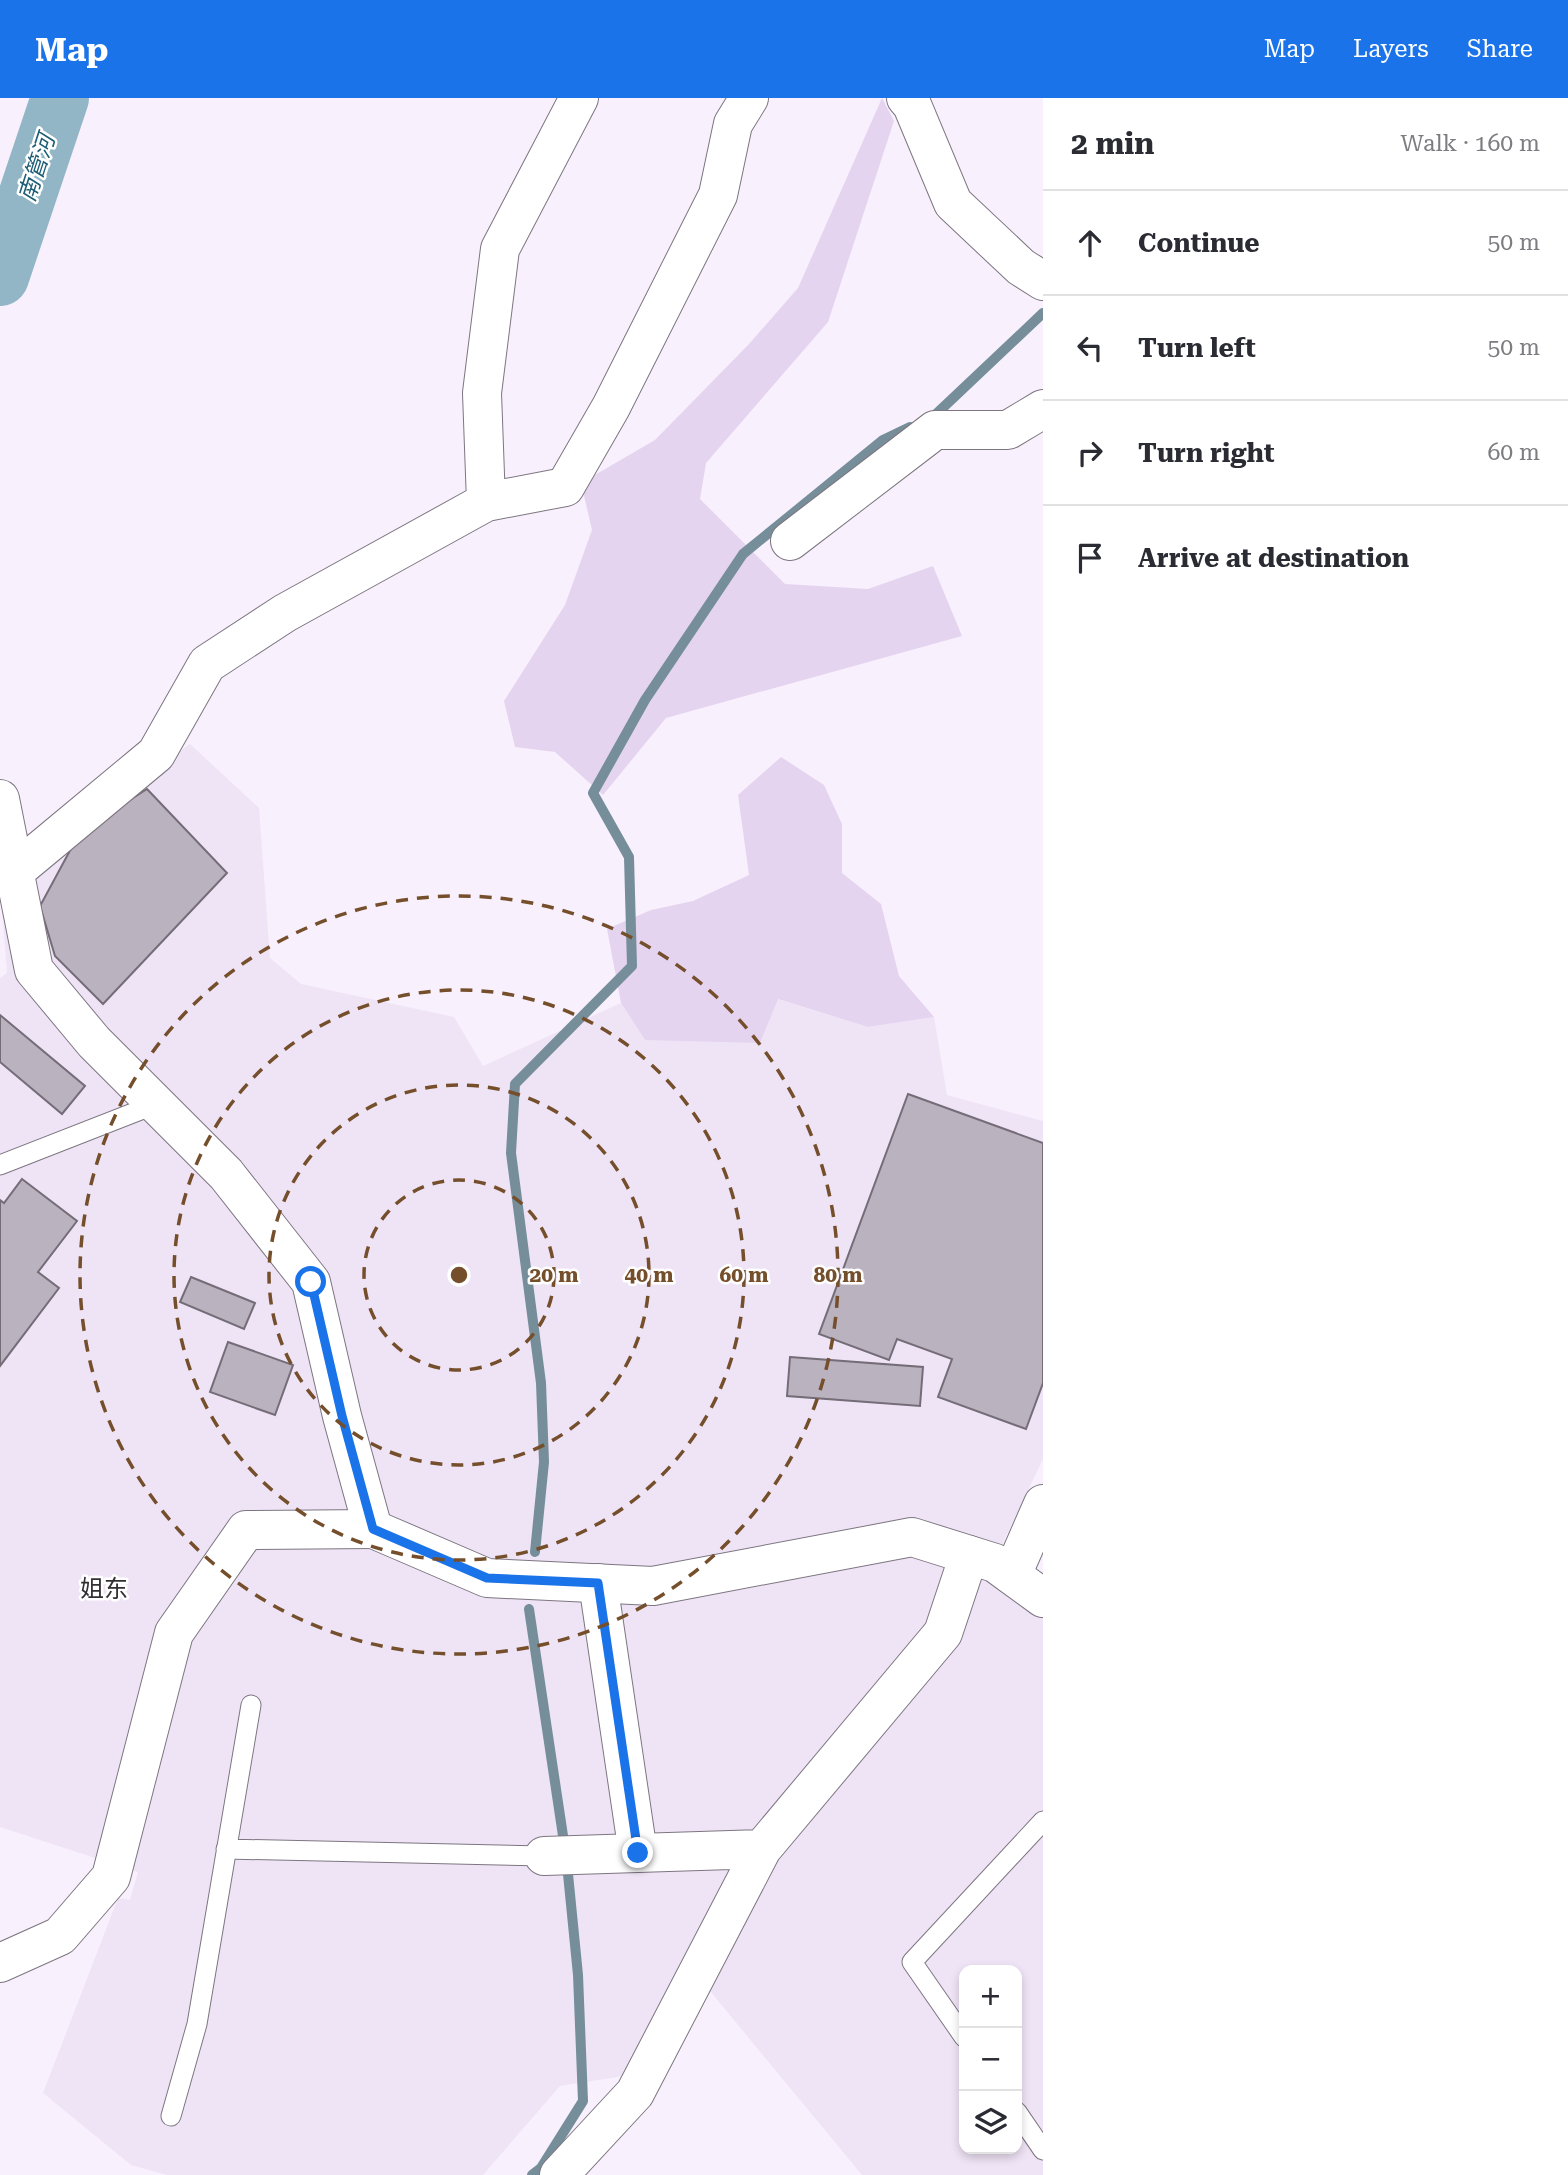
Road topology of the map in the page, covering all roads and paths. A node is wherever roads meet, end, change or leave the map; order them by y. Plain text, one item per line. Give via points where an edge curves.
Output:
1 (579, 98) edge
2 (749, 98) edge
3 (906, 98) edge
4 (1043, 282) edge
5 (1043, 409) edge
6 (486, 502) junction
7 (790, 541) dead end
8 (0, 799) edge
9 (14, 872) junction
10 (156, 1104) junction
11 (0, 1165) edge
12 (1043, 1504) edge
13 (373, 1529) junction
14 (969, 1555) junction
15 (1012, 1576) junction
16 (598, 1583) junction
17 (1043, 1598) edge
18 (251, 1705) dead end
19 (1043, 1821) edge
20 (226, 1849) junction
21 (762, 1849) junction
22 (638, 1853) junction
23 (559, 1856) joint
24 (0, 1963) edge
25 (959, 2030) edge
26 (171, 2116) dead end
27 (1022, 2119) edge
28 (1043, 2150) edge
29 (559, 2175) edge

1 - 6 street via 500,250 482,393
2 - 6 street via 733,124 718,195 611,407 565,487
3 - 4 street via 953,203
5 - 7 street via 1008,430 935,430
6 - 9 street via 285,612 207,664 156,754
8 - 9 street
9 - 10 street via 34,970 93,1042
10 - 11 lane
10 - 13 street via 226,1174 311,1282
12 - 15 street
13 - 16 street via 487,1578
13 - 24 street via 246,1530 174,1633 111,1877 60,1936
14 - 15 street via 995,1563
14 - 16 street via 912,1537 653,1586
14 - 21 street via 943,1633
15 - 17 street
16 - 22 street
18 - 20 lane
19 - 25 lane via 912,1962
20 - 23 lane
20 - 26 lane via 197,2024
21 - 22 street
21 - 29 street via 635,2093
22 - 23 street
27 - 28 lane

